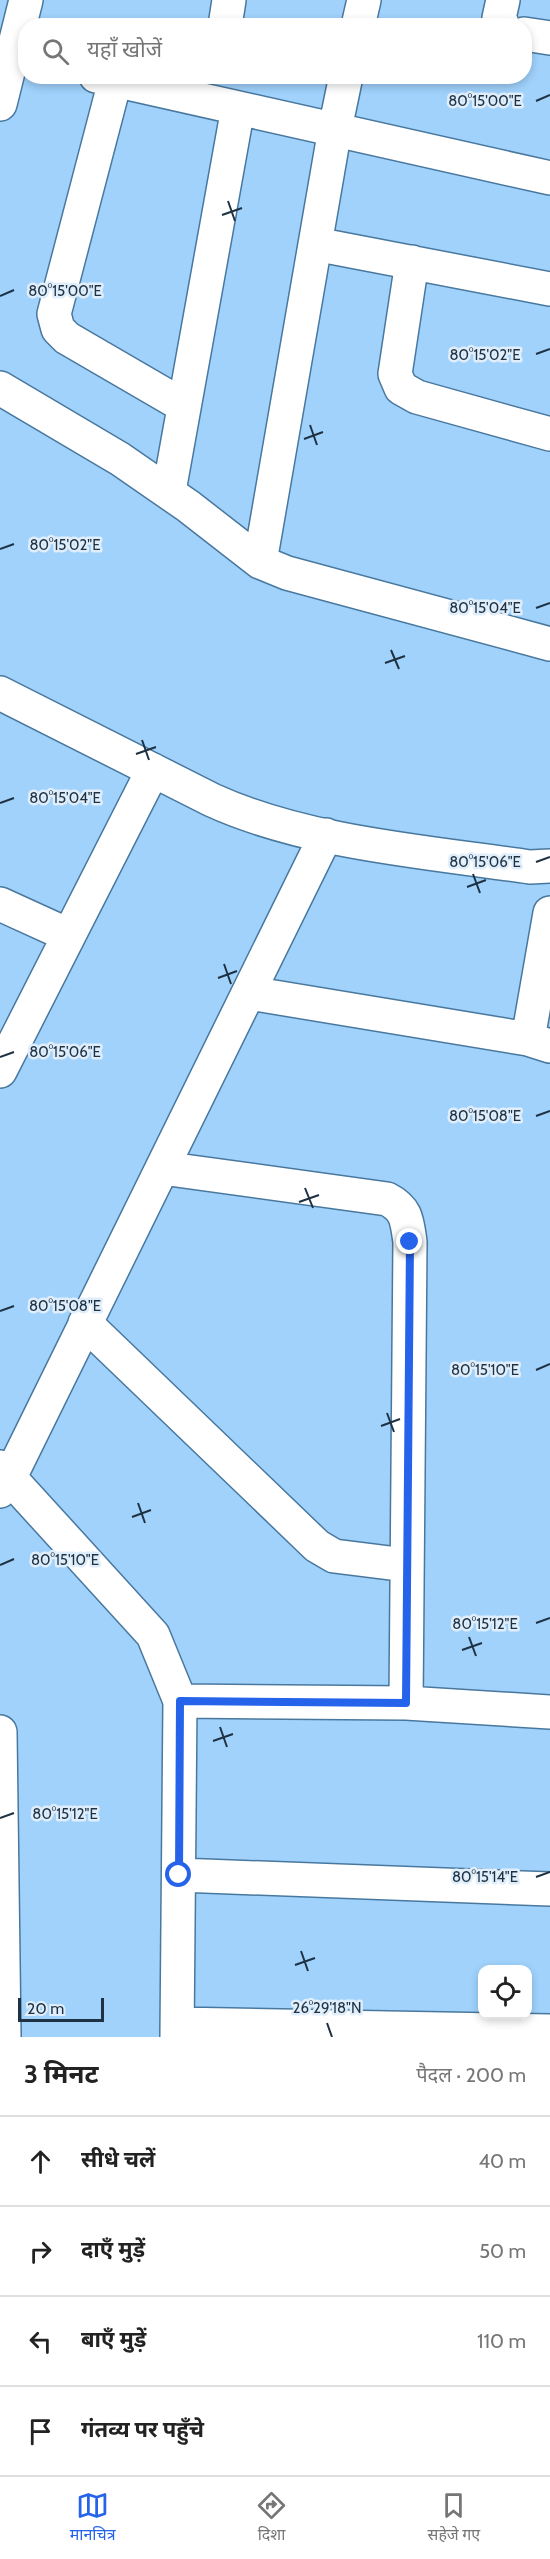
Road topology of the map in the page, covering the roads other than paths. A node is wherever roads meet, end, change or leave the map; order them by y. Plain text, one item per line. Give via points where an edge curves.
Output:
1 (26, 0) edge
2 (229, 0) edge
3 (364, 0) edge
4 (503, 0) edge
5 (24, 18) edge
6 (226, 18) edge
7 (360, 18) edge
8 (500, 18) edge
9 (532, 35) edge
10 (550, 38) edge
11 (18, 61) edge
12 (105, 84) edge
13 (142, 84) edge
14 (344, 84) edge
15 (222, 95) edge
16 (0, 104) edge
17 (335, 129) junction
18 (550, 178) edge
19 (315, 244) junction
20 (412, 262) junction
21 (550, 288) edge
22 (0, 388) edge
23 (184, 406) junction
24 (550, 434) edge
25 (169, 491) junction
26 (260, 562) junction
27 (550, 644) edge
28 (0, 693) edge
29 (153, 770) junction
30 (327, 835) junction
31 (550, 866) edge
32 (0, 904) edge
33 (550, 913) edge
34 (68, 936) junction
35 (249, 993) junction
36 (539, 1042) edge
37 (0, 1071) edge
38 (162, 1168) junction
39 (85, 1323) junction
40 (3, 1478) edge
41 (406, 1565) junction
42 (180, 1701) junction
43 (406, 1703) junction
44 (550, 1712) edge
45 (0, 1725) edge
46 (0, 1731) edge
47 (179, 1875) junction
48 (550, 1889) edge
49 (178, 2031) edge
50 (550, 2031) edge
51 (4, 2037) edge

1 - 5 street
2 - 6 street
3 - 7 street
4 - 8 street
9 - 10 street
11 - 16 street
12 - 23 street via 54,314 58,329 67,338
13 - 15 street
14 - 17 street
15 - 17 street
15 - 23 street
17 - 18 street
17 - 19 street
19 - 20 street
19 - 26 street
20 - 21 street
20 - 24 street via 395,374 401,388 417,397
22 - 25 street
23 - 25 street
25 - 26 street
26 - 27 street via 287,573
28 - 29 street
29 - 30 street via 242,813
29 - 34 street
30 - 31 street via 530,867
30 - 35 street
32 - 34 street
33 - 36 street
34 - 37 street
35 - 36 street
35 - 38 street
38 - 39 street
38 - 41 street via 387,1199 399,1205 407,1220 410,1242
39 - 40 street
39 - 41 street via 317,1546 334,1556
40 - 42 street via 153,1635
41 - 43 street
42 - 43 street
42 - 47 street
43 - 44 street
45 - 46 street
46 - 51 street
47 - 48 street
47 - 49 street
49 - 50 street

